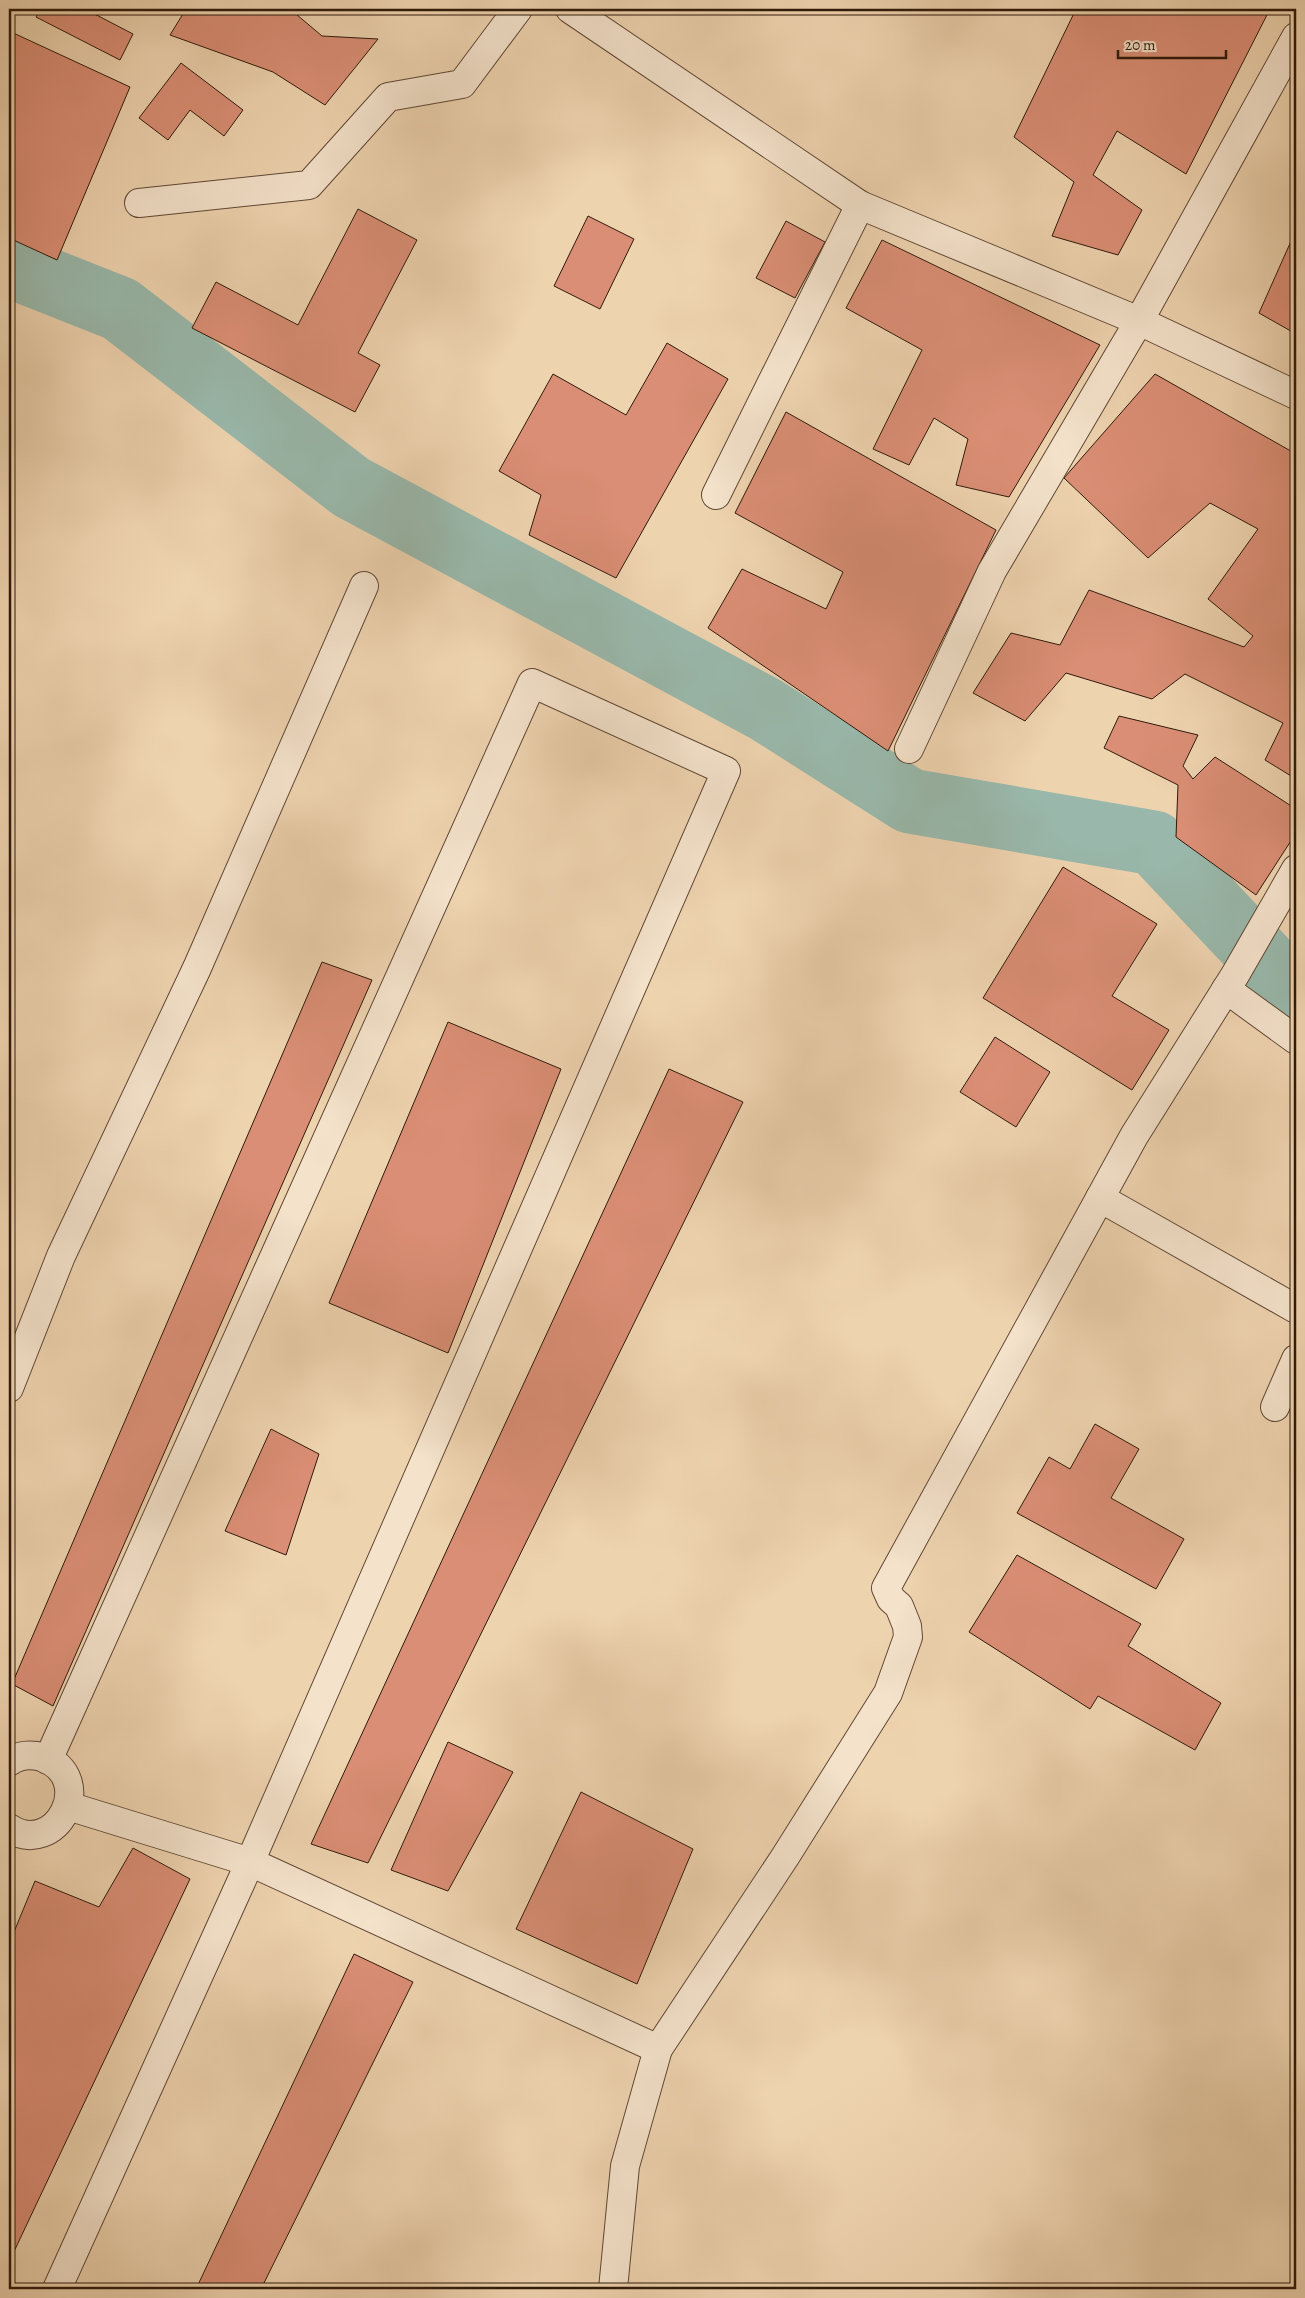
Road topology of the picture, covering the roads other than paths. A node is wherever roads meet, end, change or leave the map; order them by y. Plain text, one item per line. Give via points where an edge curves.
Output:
1 (518, 9) edge
2 (570, 9) edge
3 (1296, 37) edge
4 (139, 203) dead end
5 (860, 206) junction
6 (1139, 321) junction
7 (1296, 395) edge
8 (716, 495) dead end
9 (364, 586) dead end
10 (909, 749) dead end
11 (1296, 870) edge
12 (1230, 982) junction
13 (1296, 1040) edge
14 (1100, 1198) junction
15 (1296, 1309) edge
16 (1296, 1360) edge
17 (9, 1388) edge
18 (1275, 1407) dead end
19 (48, 1760) junction
20 (9, 1762) edge
21 (68, 1806) junction
22 (9, 1828) edge
23 (250, 1862) junction
24 (658, 2048) junction
25 (57, 2289) edge
26 (613, 2289) edge

1 - 4 street via 462,84 388,97 309,185
2 - 5 street
3 - 6 street
5 - 6 street
5 - 8 street
6 - 7 street
6 - 10 street via 992,571
9 - 17 street via 197,968 61,1256
11 - 12 street
12 - 13 street
12 - 14 street via 1134,1136
14 - 15 street
14 - 24 street via 886,1588 899,1606 908,1637 888,1693 785,1857
16 - 18 street
19 - 20 street via 37,1755 24,1755
19 - 21 street via 59,1768 66,1780
19 - 23 street via 532,683 726,771
21 - 22 street via 57,1823 40,1833 26,1834
21 - 23 street
23 - 24 street
23 - 25 street
24 - 26 street via 625,2166

